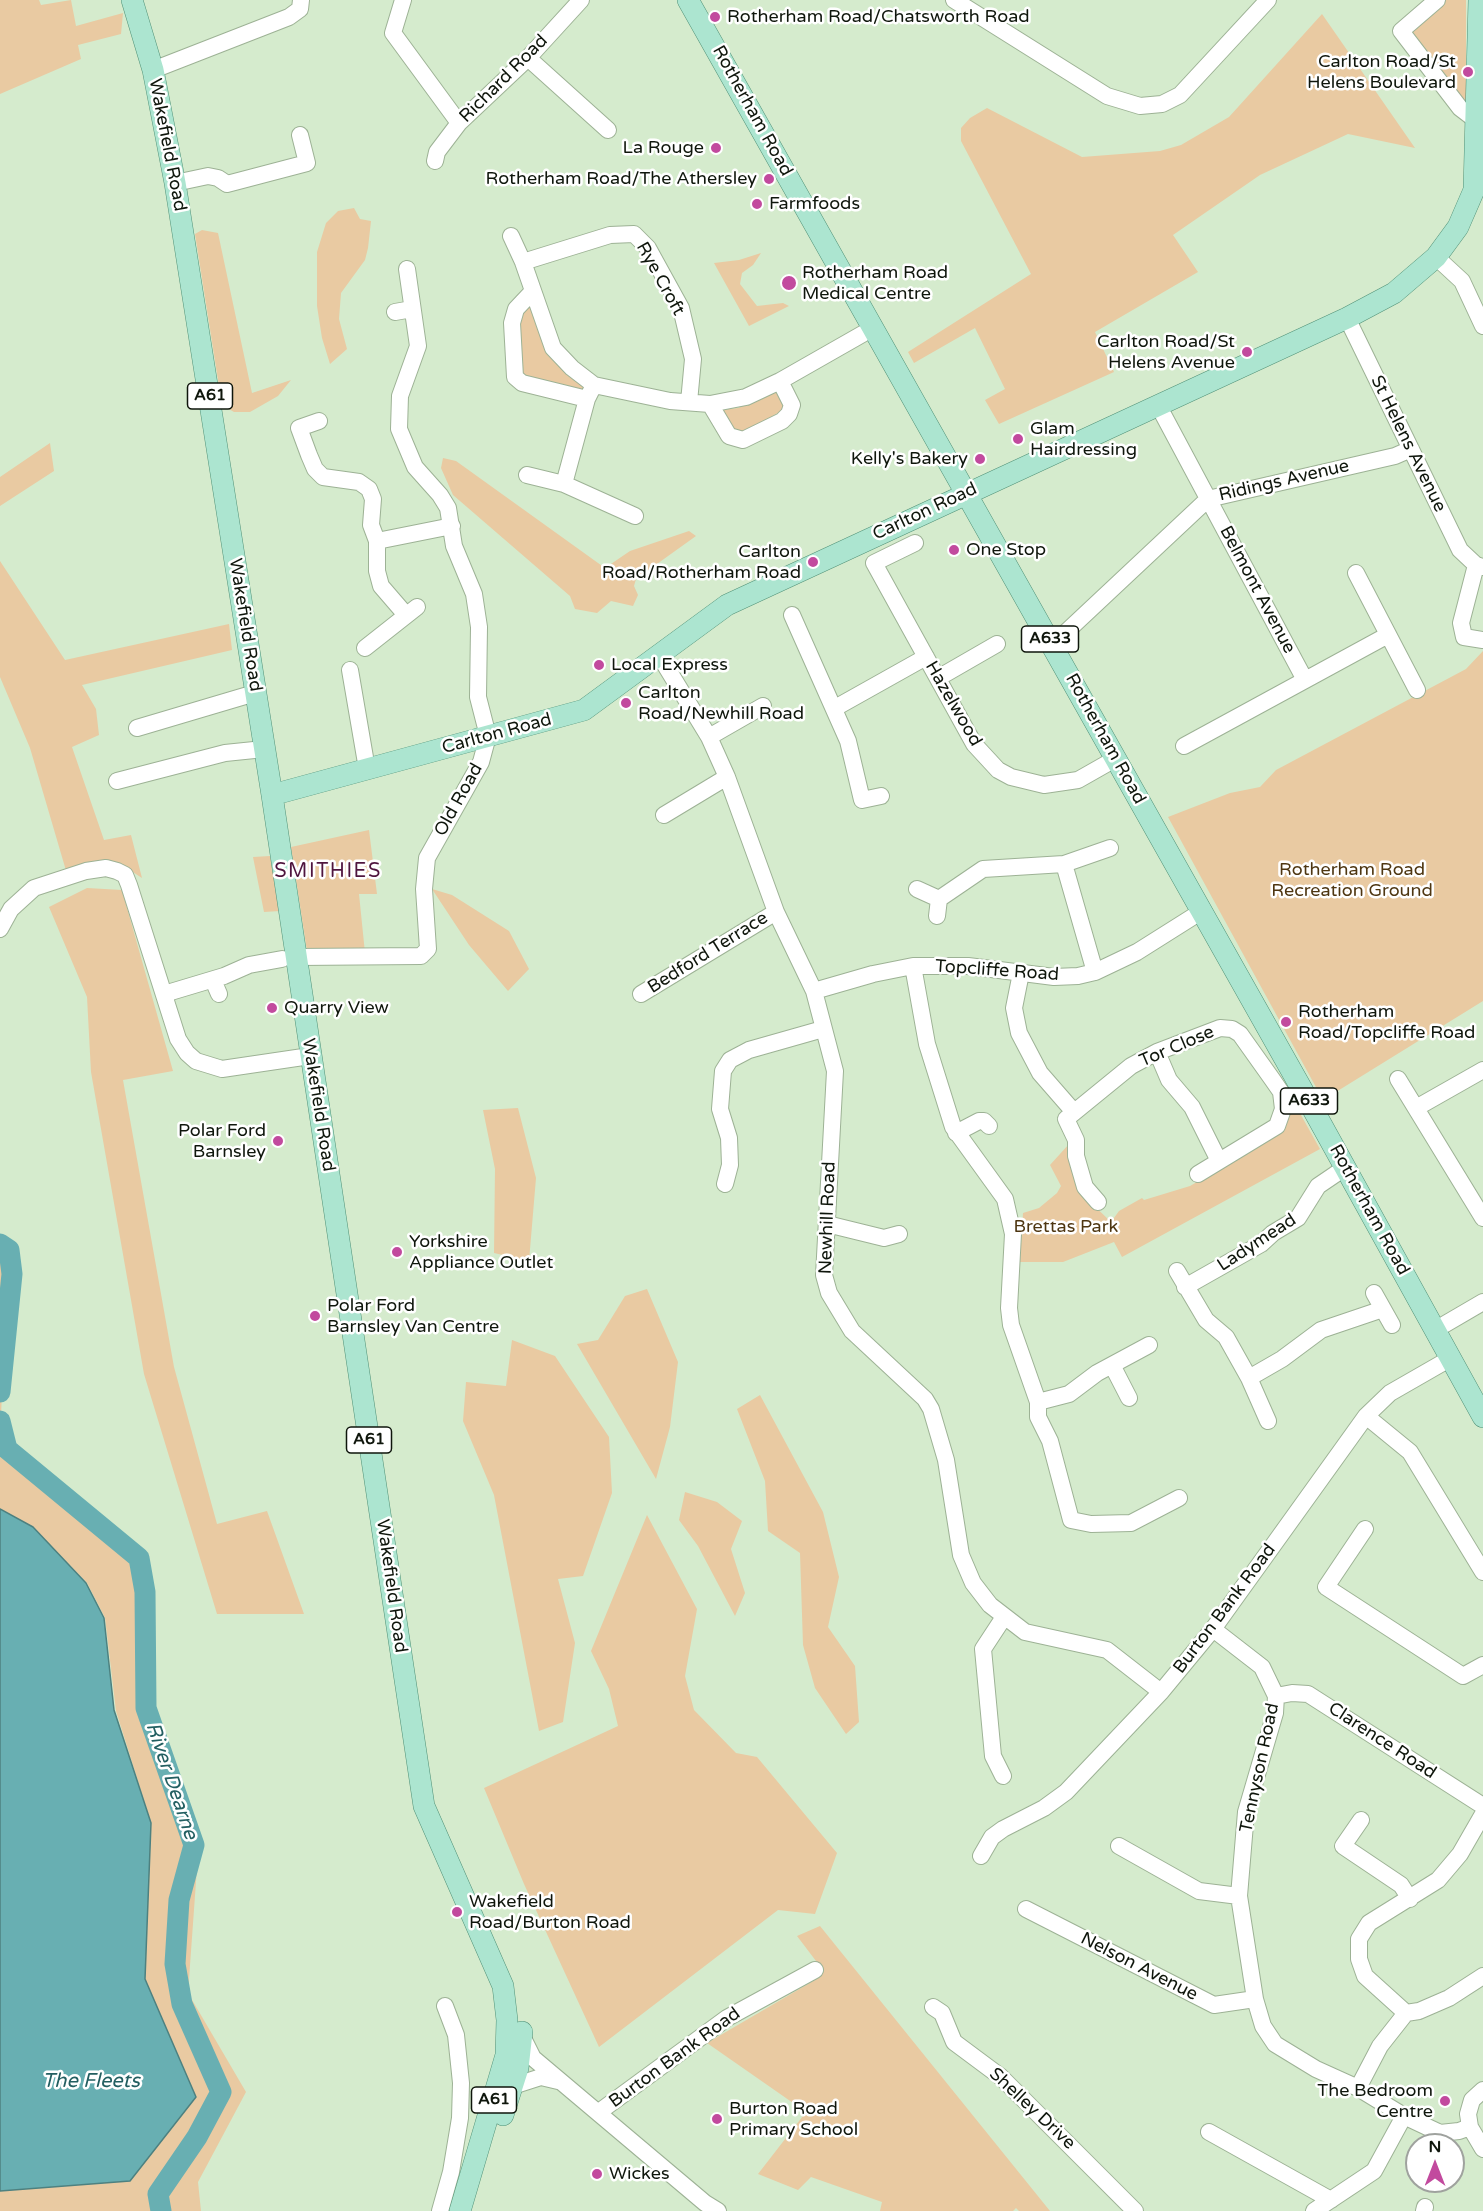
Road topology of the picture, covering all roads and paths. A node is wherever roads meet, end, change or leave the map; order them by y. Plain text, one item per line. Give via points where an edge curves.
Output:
1 (132, 0) edge
2 (301, 0) edge
3 (403, 0) edge
4 (580, 0) edge
5 (688, 0) edge
6 (954, 0) edge
7 (1268, 0) edge
8 (1437, 0) edge
9 (1479, 0) edge
10 (528, 58) junction
11 (153, 70) junction
12 (1480, 121) edge
13 (459, 123) junction
14 (608, 130) dead end
15 (300, 135) dead end
16 (435, 162) dead end
17 (175, 183) junction
18 (511, 236) dead end
19 (1436, 257) junction
20 (523, 262) junction
21 (407, 269) dead end
22 (533, 291) junction
23 (412, 309) junction
24 (395, 312) dead end
25 (1347, 318) junction
26 (1483, 326) edge
27 (873, 328) junction
28 (780, 381) junction
29 (591, 392) junction
30 (689, 402) junction
31 (710, 404) junction
32 (1158, 405) junction
33 (319, 421) dead end
34 (1411, 449) junction
35 (527, 475) dead end
36 (564, 484) junction
37 (964, 494) junction
38 (1208, 499) junction
39 (635, 516) dead end
40 (452, 526) junction
41 (377, 541) junction
42 (915, 543) dead end
43 (1480, 566) edge
44 (1356, 573) dead end
45 (792, 615) dead end
46 (1064, 634) dead end
47 (1389, 635) junction
48 (1483, 640) edge
49 (997, 644) dead end
50 (365, 648) dead end
51 (659, 655) junction
52 (926, 657) junction
53 (350, 670) dead end
54 (938, 678) junction
55 (1305, 680) junction
56 (1417, 690) dead end
57 (255, 693) junction
58 (763, 706) dead end
59 (835, 708) junction
60 (137, 728) dead end
61 (488, 736) junction
62 (709, 737) junction
63 (1184, 746) dead end
64 (264, 749) junction
65 (1115, 759) junction
66 (367, 769) junction
67 (727, 777) junction
68 (117, 781) dead end
69 (272, 795) junction
70 (881, 796) dead end
71 (664, 815) dead end
72 (1110, 848) dead end
73 (1064, 864) junction
74 (917, 889) dead end
75 (1202, 911) junction
76 (776, 912) junction
77 (0, 929) edge
78 (289, 958) junction
79 (913, 966) junction
80 (1095, 972) junction
81 (1021, 974) junction
82 (814, 991) junction
83 (164, 994) junction
84 (641, 994) dead end
85 (824, 1029) junction
86 (1157, 1052) junction
87 (310, 1056) junction
88 (1483, 1070) edge
89 (1398, 1079) dead end
90 (1416, 1108) junction
91 (1074, 1112) junction
92 (989, 1126) dead end
93 (956, 1133) junction
94 (1219, 1161) junction
95 (1346, 1167) junction
96 (1198, 1174) dead end
97 (725, 1184) dead end
98 (1098, 1202) dead end
99 (1483, 1218) edge
100 (826, 1224) junction
101 (899, 1234) dead end
102 (1177, 1271) dead end
103 (1185, 1287) junction
104 (1374, 1293) dead end
105 (1483, 1302) edge
106 (1383, 1309) junction
107 (1392, 1325) dead end
108 (1435, 1330) junction
109 (1149, 1345) dead end
110 (1451, 1358) junction
111 (1112, 1365) junction
112 (1249, 1378) junction
113 (1129, 1398) dead end
114 (1038, 1402) junction
115 (1366, 1416) junction
116 (1483, 1416) edge
117 (1268, 1421) dead end
118 (1179, 1498) dead end
119 (1365, 1529) dead end
120 (1483, 1572) edge
121 (1004, 1617) junction
122 (1213, 1629) junction
123 (1483, 1665) edge
124 (1161, 1692) junction
125 (1276, 1696) junction
126 (1003, 1769) dead end
127 (1483, 1806) edge
128 (1483, 1814) edge
129 (1361, 1820) dead end
130 (1119, 1846) dead end
131 (988, 1854) dead end
132 (1239, 1896) junction
133 (1410, 1899) junction
134 (1026, 1909) dead end
135 (815, 1970) dead end
136 (1483, 1976) edge
137 (503, 1986) junction
138 (1256, 1998) junction
139 (445, 2006) dead end
140 (933, 2007) dead end
141 (1406, 2013) junction
142 (522, 2036) junction
143 (562, 2083) junction
144 (513, 2086) junction
145 (1358, 2088) junction
146 (1483, 2090) edge
147 (599, 2112) junction
148 (1404, 2116) junction
149 (1470, 2127) junction
150 (1209, 2132) dead end
151 (1483, 2149) edge
152 (1331, 2200) junction
153 (440, 2211) edge
154 (459, 2211) edge
155 (474, 2211) edge
156 (718, 2211) edge
157 (1135, 2211) edge
158 (1314, 2211) edge

1 - 11 main road, Wakefield Road / A61
2 - 11 street via 300,9 289,17
3 - 13 street via 393,33
4 - 10 street, Richard Road
5 - 27 main road, Rotherham Road / A633
6 - 7 street via 1107,96 1140,106 1162,104 1180,95
8 - 12 street via 1401,31 1460,108
9 - 12 main road, Carlton Road
10 - 13 street, Richard Road
10 - 14 street
11 - 17 main road, Wakefield Road / A61
12 - 19 main road, Carlton Road via 1474,190 1458,228
13 - 16 street, Richard Road via 437,152
15 - 17 street via 307,163 227,184 207,176
17 - 57 main road, Wakefield Road / A61
18 - 20 street
19 - 25 main road, Carlton Road via 1394,292
19 - 26 street via 1462,281
20 - 22 street
20 - 30 street, Rye Croft via 622,233 634,234 642,241 681,308 693,360
21 - 23 street
22 - 29 street via 553,348
22 - 29 street via 516,309 513,323 515,377 522,383
23 - 24 street
23 - 40 street via 418,346 400,396 399,429 415,467 448,508
25 - 32 main road, Carlton Road
25 - 34 street, St Helens Avenue
27 - 28 street
27 - 37 main road, Rotherham Road / A633
28 - 31 street via 746,397
28 - 31 street via 792,405 789,414 743,440 729,436
29 - 30 street
29 - 36 street
30 - 31 street
32 - 37 main road, Carlton Road
32 - 38 street, Belmont Avenue
33 - 41 street via 299,428 315,469 323,477 359,482 369,489 373,499 371,525
34 - 38 street, Ridings Avenue
34 - 43 street, St Helens Avenue via 1460,550
35 - 36 street
36 - 39 street
37 - 51 main road, Carlton Road via 727,605
37 - 65 main road, Rotherham Road / A633
38 - 46 street, Ridings Avenue
38 - 55 street, Belmont Avenue
40 - 41 street
40 - 61 street via 454,546 477,604 478,697
41 - 50 street via 381,586 411,611
42 - 52 street, Hazelwood via 874,563
43 - 48 street, St Helens Avenue via 1461,623 1464,638
44 - 47 street
45 - 59 street
47 - 55 street
47 - 56 street
49 - 54 street
51 - 61 main road, Carlton Road via 584,710
51 - 62 street, Newhill Road
52 - 54 street, Hazelwood
52 - 59 street
53 - 66 street
54 - 65 street, Hazelwood via 974,744 998,770 1011,777 1044,785 1062,784 1078,780
55 - 63 street
57 - 60 street
57 - 64 main road, Wakefield Road / A61
58 - 62 street
59 - 70 street via 848,741 862,800
61 - 66 main road, Carlton Road
61 - 78 street, Old Road via 481,762 427,858 424,889 428,949 421,957
62 - 67 street, Newhill Road
64 - 68 street via 225,753
64 - 69 main road, Wakefield Road / A61
65 - 75 main road, Rotherham Road / A633
66 - 69 main road, Carlton Road
67 - 71 street
67 - 76 street, Newhill Road
69 - 78 main road, Wakefield Road / A61
72 - 73 street
73 - 74 street via 983,869 938,908
73 - 80 street
75 - 80 street, Topcliffe Road via 1137,952
75 - 95 main road, Rotherham Road / A633
76 - 82 street, Newhill Road
76 - 84 street, Bedford Terrace
77 - 83 street via 11,909 34,888 106,868 125,875
78 - 83 street, Old Road via 249,965 216,987
78 - 87 main road, Wakefield Road / A61
79 - 81 street, Topcliffe Road via 988,967
79 - 82 street, Topcliffe Road
79 - 93 street via 927,1044
80 - 81 street, Topcliffe Road via 1054,977
81 - 91 street via 1014,1008 1019,1033 1040,1073
82 - 85 street, Newhill Road
83 - 87 street via 187,1053 209,1066 237,1068
85 - 97 street via 748,1050 730,1060 723,1071 720,1109 729,1138 730,1165
85 - 100 street, Newhill Road via 835,1071
86 - 91 street, Tor Close via 1131,1066
86 - 94 street via 1169,1080 1192,1107
86 - 94 street, Tor Close via 1220,1028 1232,1029 1240,1034 1281,1092 1283,1109 1277,1126
87 - 137 main road, Wakefield Road / A61 via 424,1806
88 - 90 street
89 - 90 street
90 - 99 street
91 - 98 street via 1066,1119 1076,1140 1079,1170 1085,1187
92 - 93 street via 984,1121
93 - 114 street via 1005,1199 1013,1234 1011,1325
94 - 96 street, Tor Close
95 - 103 street, Ladymead via 1318,1186 1298,1218 1262,1244
95 - 108 main road, Rotherham Road / A633
100 - 101 street via 884,1238
100 - 121 street, Newhill Road via 824,1275 829,1293 852,1331 931,1409 946,1460 961,1555 973,1583
102 - 103 street
103 - 112 street via 1206,1320 1226,1337
104 - 106 street
105 - 108 street
106 - 107 street
106 - 112 street via 1321,1330
108 - 110 main road, Rotherham Road / A633
109 - 111 street
110 - 115 street, Burton Bank Road via 1390,1393
110 - 116 main road, Rotherham Road / A633
111 - 113 street
111 - 114 street via 1069,1394
112 - 117 street
114 - 118 street via 1038,1417 1050,1441 1071,1520 1131,1523
115 - 120 street via 1410,1452
115 - 122 street, Burton Bank Road
119 - 123 street via 1326,1587 1463,1676
121 - 124 street, Newhill Road via 1025,1632 1107,1650
121 - 126 street via 983,1648 993,1756
122 - 124 street, Burton Bank Road
122 - 125 street, Tennyson Road via 1262,1667
124 - 131 street, Burton Bank Road via 1066,1792 992,1838
125 - 127 street, Clarence Road via 1308,1694
125 - 132 street, Tennyson Road via 1275,1713 1246,1812
128 - 133 street via 1460,1854 1438,1880
129 - 133 street via 1343,1846 1401,1885
130 - 132 street via 1198,1891
132 - 138 street, Tennyson Road
133 - 141 street via 1369,1923 1359,1939 1359,1959 1365,1976
134 - 138 street, Nelson Avenue via 1214,2005
135 - 147 street, Burton Bank Road via 727,2018
136 - 141 street via 1449,1998
137 - 142 main road, A61 via 516,2002
137 - 154 main road, A61 via 506,2055
138 - 145 street, Tennyson Road via 1263,2026 1275,2044
139 - 153 street via 456,2035 461,2083 452,2172
140 - 157 street, Shelley Drive via 942,2013 954,2042 1001,2077
141 - 145 street via 1380,2046
142 - 143 street via 533,2058
142 - 144 main road, A61
143 - 144 street via 542,2077
143 - 147 street
144 - 155 main road, A61
145 - 148 street, Tennyson Road
146 - 149 street via 1472,2100
147 - 156 street
148 - 149 street, Tennyson Road via 1440,2133
148 - 152 street via 1374,2171
149 - 151 street
150 - 152 street
152 - 158 street

